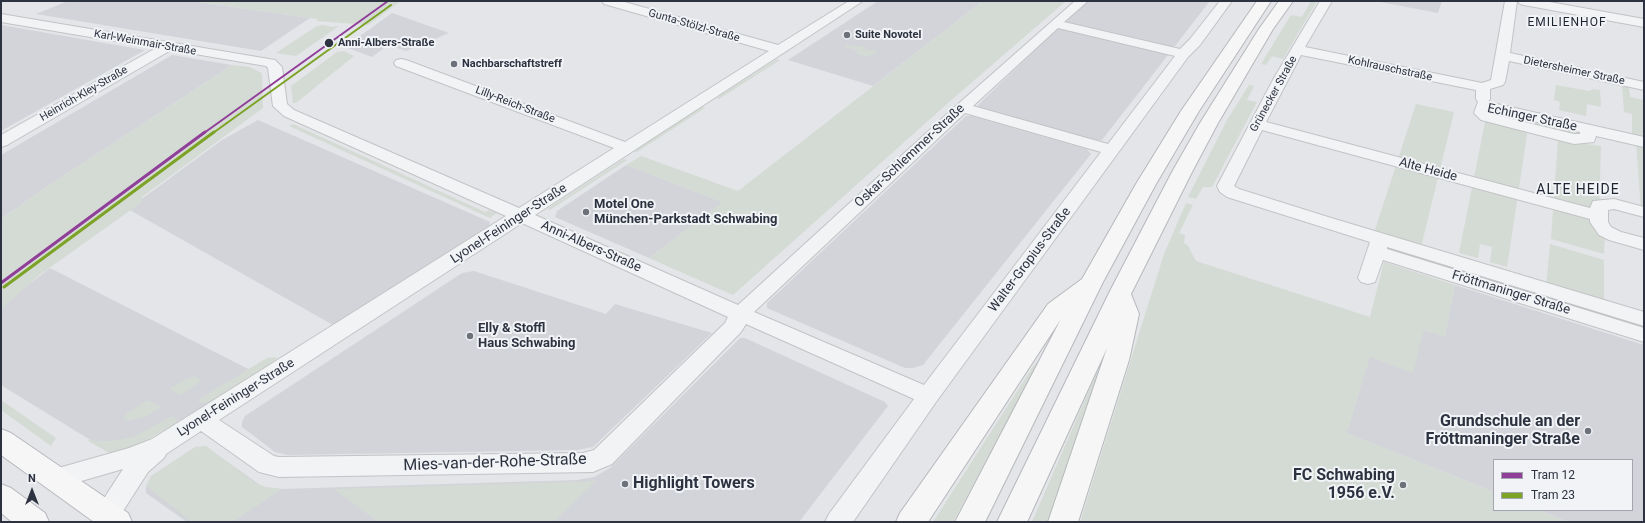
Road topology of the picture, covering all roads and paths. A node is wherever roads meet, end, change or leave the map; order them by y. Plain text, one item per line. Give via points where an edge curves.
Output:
1 (608, 1) edge
2 (857, 1) edge
3 (1082, 1) edge
4 (1226, 1) edge
5 (1264, 1) edge
6 (1286, 1) edge
7 (1326, 1) edge
8 (1511, 1) edge
9 (1524, 1) edge
10 (1577, 1) edge
11 (1644, 13) edge
12 (1, 18) edge
13 (1644, 23) edge
14 (1055, 24) junction
15 (167, 47) junction
16 (780, 50) junction
17 (1298, 50) junction
18 (1183, 54) junction
19 (1503, 56) junction
20 (401, 63) dead end
21 (276, 80) joint
22 (1644, 86) edge
23 (1482, 87) junction
24 (962, 108) junction
25 (1257, 124) junction
26 (1, 142) edge
27 (1644, 142) edge
28 (628, 148) junction
29 (1112, 150) junction
30 (1226, 188) joint
31 (1644, 212) edge
32 (521, 216) junction
33 (1599, 216) junction
34 (1644, 244) edge
35 (1379, 245) junction
36 (1368, 278) dead end
37 (1092, 282) junction
38 (1120, 294) junction
39 (740, 314) junction
40 (1644, 319) edge
41 (1644, 335) edge
42 (928, 396) junction
43 (202, 420) junction
44 (1, 440) edge
45 (160, 446) junction
46 (57, 478) junction
47 (1, 496) edge
48 (112, 518) edge
49 (34, 522) edge
50 (838, 522) edge
51 (911, 522) edge
52 (970, 522) edge
53 (1012, 522) edge
54 (1063, 522) edge

1 - 16 street, Gunta-Stölzl-Straße
2 - 16 street, Lyonel-Feininger-Straße
3 - 14 street, Oskar-Schlemmer-Straße
4 - 18 street, Walter-Gropius-Straße
5 - 37 highway via 1190,111
6 - 38 highway via 1209,123
7 - 17 street, Grünecker Straße
8 - 19 street
9 - 13 street
10 - 11 street
12 - 15 street, Karl-Weinmair-Straße
14 - 18 street
14 - 24 street, Oskar-Schlemmer-Straße
15 - 21 street, Karl-Weinmair-Straße via 270,63 275,67
15 - 26 street, Heinrich-Kley-Straße
16 - 28 street, Lyonel-Feininger-Straße
17 - 23 street, Kohlrauschstraße
17 - 25 street, Grünecker Straße
18 - 29 street, Walter-Gropius-Straße
19 - 22 street, Dietersheimer Straße
19 - 23 street via 1498,82
20 - 28 street, Lilly-Reich-Straße
21 - 32 street, Anni-Albers-Straße via 280,106 289,113
23 - 27 street, Echinger Straße via 1483,105
24 - 29 street
24 - 39 street, Oskar-Schlemmer-Straße
25 - 30 street, Grünecker Straße
25 - 33 street, Alte Heide
28 - 32 street, Lyonel-Feininger-Straße
29 - 42 street, Walter-Gropius-Straße
30 - 35 street, Fröttmaninger Straße
31 - 33 street via 1614,204 1599,205
32 - 39 street, Anni-Albers-Straße
32 - 43 street, Lyonel-Feininger-Straße
33 - 34 street via 1604,231
35 - 36 street
35 - 40 street, Fröttmaninger Straße
35 - 41 street, Fröttmaninger Straße
37 - 51 highway via 1056,309
37 - 52 highway
38 - 53 highway
38 - 54 highway via 1128,314 1116,360
39 - 42 street, Anni-Albers-Straße
39 - 43 street, Mies-van-der-Rohe-Straße via 734,327 604,457 593,462 279,467 268,465
42 - 50 street, Walter-Gropius-Straße
43 - 45 street, Lyonel-Feininger-Straße
44 - 46 highway
45 - 46 street, Lyonel-Feininger-Straße
45 - 48 street, Lyonel-Feininger-Straße via 139,465
46 - 48 highway
47 - 49 highway

